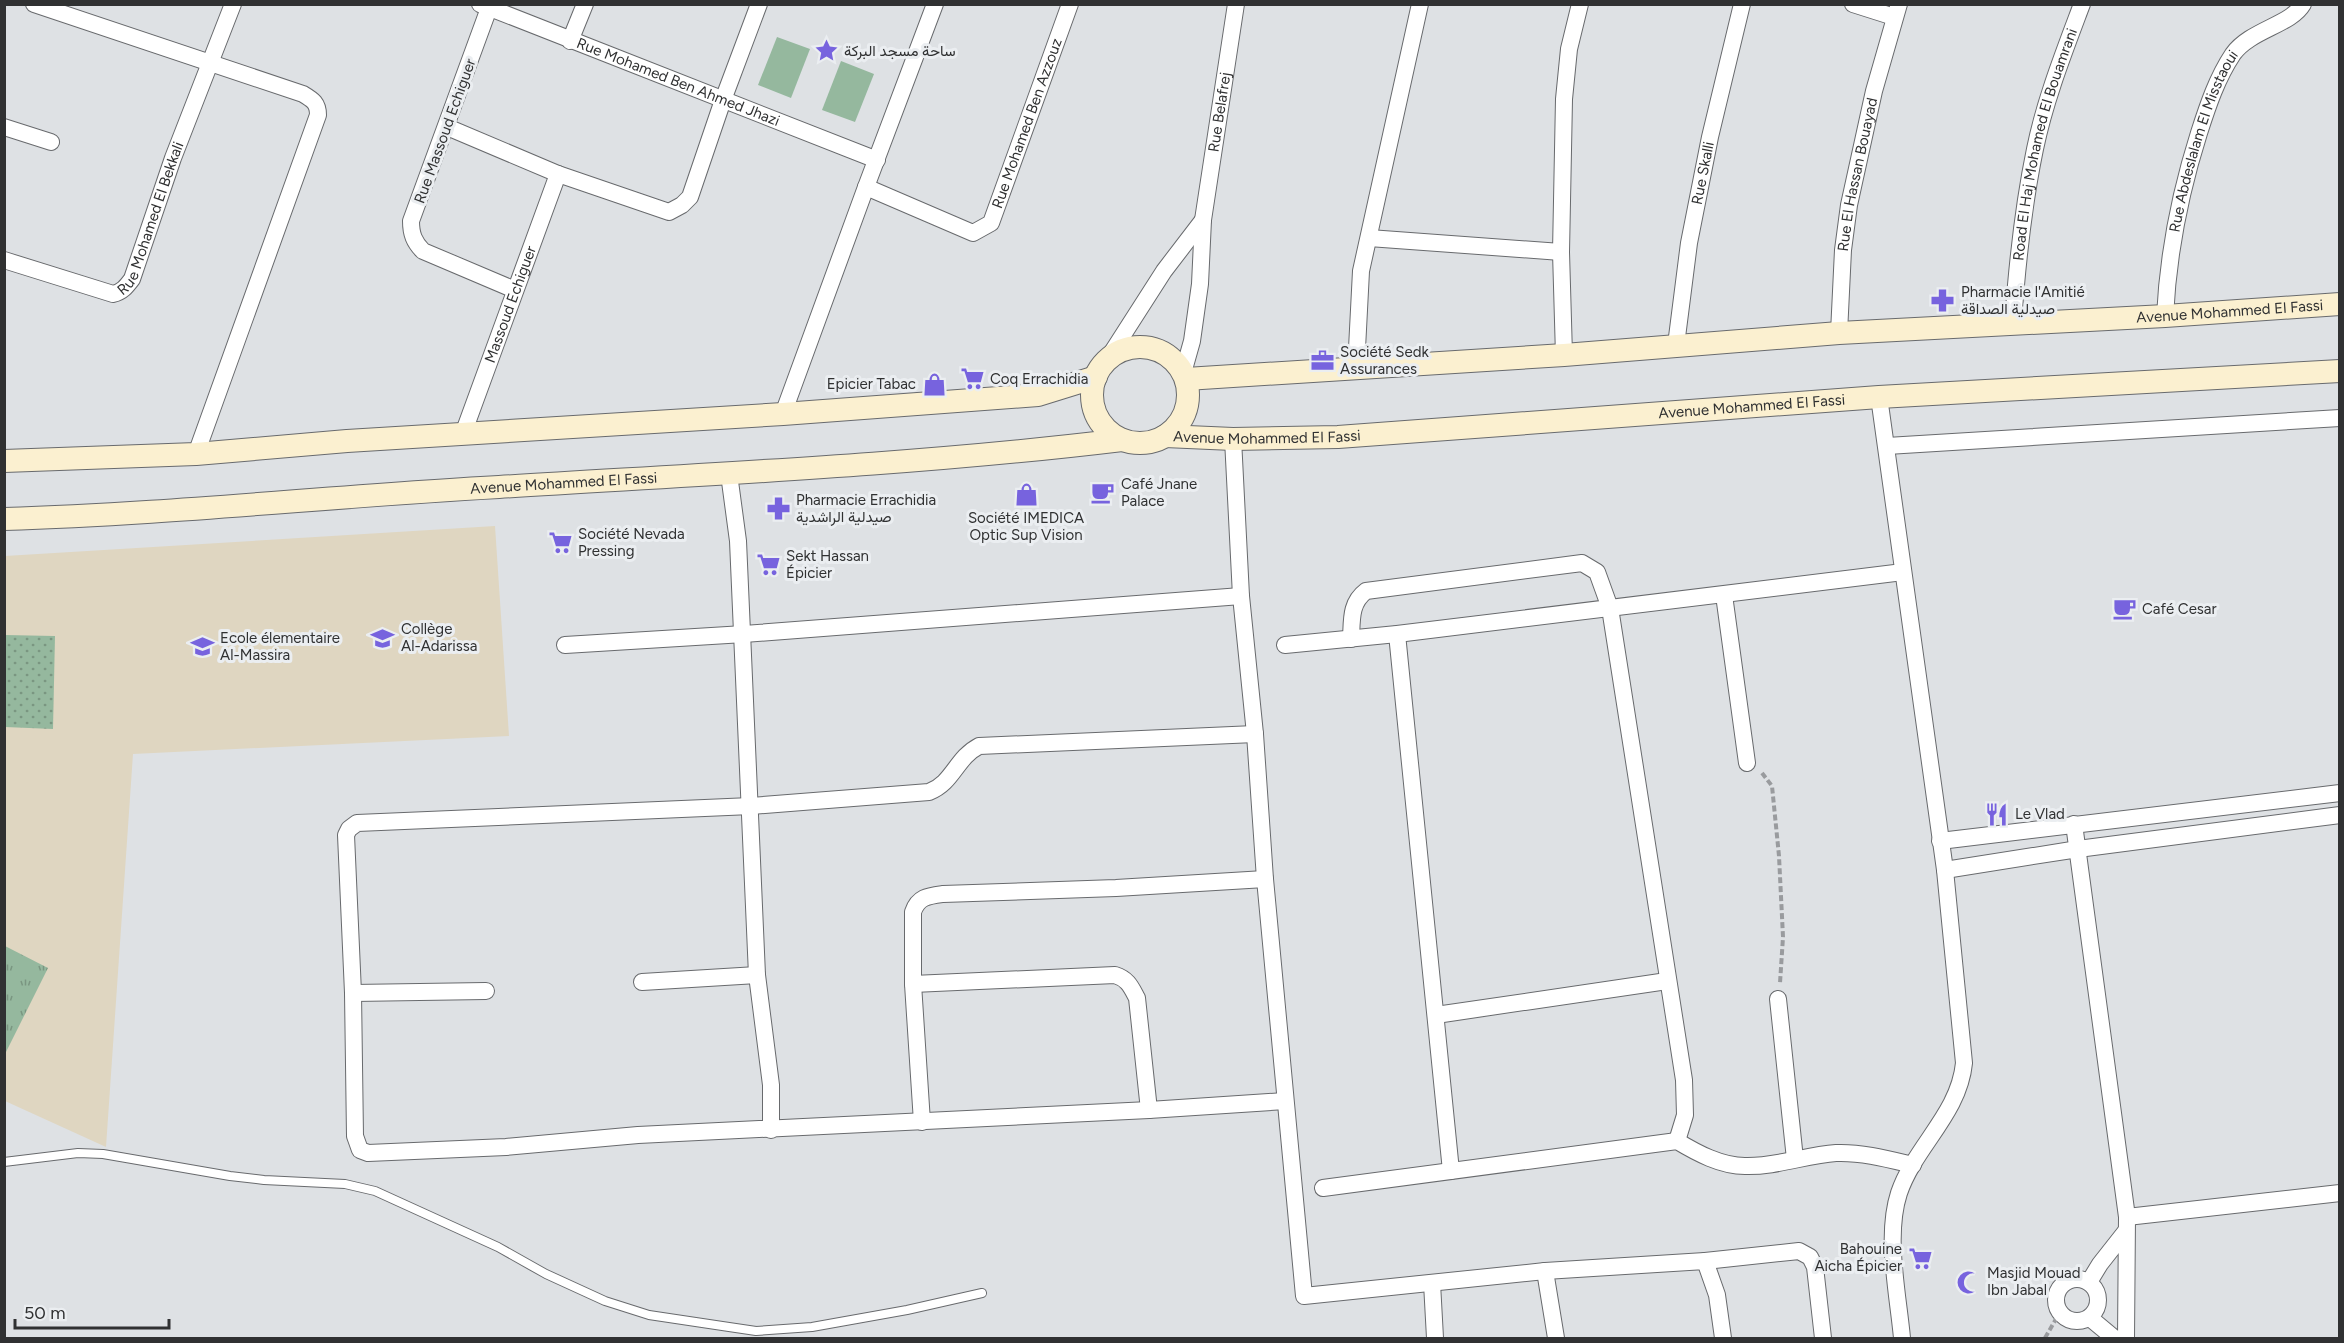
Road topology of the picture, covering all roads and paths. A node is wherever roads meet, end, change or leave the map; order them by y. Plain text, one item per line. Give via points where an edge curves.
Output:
1 (34, 4) edge
2 (233, 4) edge
3 (585, 4) edge
4 (759, 4) edge
5 (935, 4) edge
6 (1070, 4) edge
7 (1236, 4) edge
8 (1420, 4) edge
9 (1581, 4) edge
10 (1742, 4) edge
11 (1853, 4) edge
12 (2082, 4) edge
13 (2303, 4) edge
14 (485, 6) edge
15 (1897, 11) edge
16 (570, 41) junction
17 (209, 63) junction
18 (723, 100) junction
19 (4, 127) edge
20 (447, 127) junction
21 (51, 142) dead end
22 (877, 160) junction
23 (558, 174) junction
24 (866, 187) junction
25 (1203, 220) junction
26 (1369, 238) junction
27 (1561, 252) junction
28 (4, 260) edge
29 (515, 290) junction
30 (2340, 304) edge
31 (2165, 316) junction
32 (2013, 323) junction
33 (1839, 333) junction
34 (1676, 345) junction
35 (1564, 355) junction
36 (1356, 368) junction
37 (1100, 370) junction
38 (2340, 371) edge
39 (1185, 376) junction
40 (1879, 397) junction
41 (783, 414) junction
42 (2340, 418) edge
43 (463, 434) junction
44 (1165, 436) junction
45 (1122, 440) junction
46 (1233, 440) junction
47 (1887, 446) junction
48 (196, 454) junction
49 (4, 461) edge
50 (729, 474) junction
51 (4, 519) edge
52 (1903, 572) junction
53 (1724, 595) junction
54 (1241, 596) junction
55 (1610, 608) junction
56 (744, 634) junction
57 (1397, 634) junction
58 (1351, 639) junction
59 (565, 645) dead end
60 (1285, 645) dead end
61 (1255, 734) junction
62 (1747, 763) joint
63 (2340, 793) edge
64 (751, 806) junction
65 (2340, 815) edge
66 (2074, 824) junction
67 (1940, 841) junction
68 (2078, 849) junction
69 (1945, 870) junction
70 (1265, 879) junction
71 (757, 975) junction
72 (1667, 981) junction
73 (642, 982) dead end
74 (913, 984) junction
75 (486, 991) dead end
76 (353, 993) junction
77 (1778, 999) joint
78 (1436, 1015) junction
79 (1285, 1101) junction
80 (1149, 1110) junction
81 (922, 1122) junction
82 (771, 1130) junction
83 (1677, 1141) junction
84 (1795, 1159) junction
85 (4, 1162) edge
86 (1913, 1165) junction
87 (1451, 1171) junction
88 (1323, 1188) dead end
89 (2340, 1193) edge
90 (2127, 1224) junction
91 (1705, 1261) junction
92 (1545, 1271) junction
93 (2089, 1282) junction
94 (1432, 1283) junction
95 (982, 1293) dead end
96 (2060, 1312) junction
97 (2090, 1318) junction
98 (1435, 1338) edge
99 (1556, 1338) edge
100 (1723, 1338) edge
101 (1822, 1338) edge
102 (1902, 1338) edge
103 (2045, 1338) edge
104 (2114, 1338) edge
105 (2126, 1338) edge

1 - 17 street
2 - 17 street, Rue Mohamed El Bekkali
3 - 16 street
4 - 18 street
5 - 22 street
6 - 24 street, Rue Mohamed Ben Azzouz via 991,223 973,233
7 - 25 street, Rue Belafrej
8 - 26 street
9 - 27 street via 1569,49 1564,99
10 - 34 street, Rue Skalli via 1689,243
11 - 15 street, Rue El Hassan Bouayad
12 - 32 street, Road El Haj Mohamed El Bouamrani via 2035,148
13 - 31 street, Rue Abdeslalam El Misstaoui via 2287,18 2242,43 2216,85 2177,216
14 - 16 street, Rue Mohamed Ben Ahmed Jhazi
14 - 20 street, Rue Massoud Echiguer
15 - 33 street, Rue El Hassan Bouayad via 1874,91 1849,205
16 - 18 street, Rue Mohamed Ben Ahmed Jhazi
17 - 28 street, Rue Mohamed El Bekkali via 127,287 113,294
17 - 48 street via 303,94 314,101 318,115
18 - 22 street, Rue Mohamed Ben Ahmed Jhazi
18 - 23 street via 690,197 669,212
19 - 21 street
20 - 23 street
20 - 29 street, Rue Massoud Echiguer via 411,221 411,233 423,251
22 - 24 street
23 - 29 street, Massoud Echiguer
24 - 41 street
25 - 37 street, Rue Belafrej via 1164,271
25 - 39 street, Rue Belafrej via 1200,284
26 - 27 street
26 - 36 street via 1361,271
27 - 35 street
29 - 43 street, Massoud Echiguer
30 - 31 main road, Avenue Mohammed El Fassi
31 - 32 main road, Avenue Mohammed El Fassi
32 - 33 main road, Avenue Mohammed El Fassi
33 - 34 main road, Avenue Mohammed El Fassi
34 - 35 main road, Avenue Mohammed El Fassi
35 - 36 main road, Avenue Mohammed El Fassi
36 - 39 main road, Avenue Mohammed El Fassi
37 - 39 main road via 1117,353 1147,348 1162,352
37 - 41 main road via 1038,395
37 - 45 main road via 1092,396 1096,414 1106,429
38 - 40 main road, Avenue Mohammed El Fassi
39 - 44 main road, Avenue Mohammed El Fassi via 1186,411
40 - 46 main road, Avenue Mohammed El Fassi via 1350,436
40 - 47 street
41 - 43 main road
42 - 47 street
43 - 48 main road
44 - 45 main road, Avenue Mohammed El Fassi via 1152,442
44 - 46 main road, Avenue Mohammed El Fassi
45 - 50 main road, Avenue Mohammed El Fassi
46 - 54 street
47 - 52 street
48 - 49 main road
50 - 51 main road, Avenue Mohammed El Fassi
50 - 56 street
52 - 53 street
52 - 67 street
53 - 55 street
53 - 62 street
54 - 56 street
54 - 61 street
55 - 57 street
55 - 58 street via 1597,572 1582,562 1366,591 1353,605
55 - 72 street
56 - 59 street
56 - 64 street
57 - 58 street
57 - 78 street
58 - 60 street
61 - 64 street via 979,746 940,787 928,792
61 - 70 street
62 - 77 path via 1765,775 1772,786 1783,937
63 - 66 street
64 - 71 street
64 - 76 street via 357,823 346,835
65 - 68 street
66 - 67 street
66 - 68 street
67 - 69 street
68 - 69 street
68 - 90 street
69 - 86 street via 1964,1063 1956,1096
70 - 74 street via 927,896 916,903 912,912
70 - 79 street
71 - 73 street
71 - 82 street via 771,1085
72 - 78 street
72 - 83 street via 1684,1080 1685,1115
74 - 80 street via 1115,975 1122,978 1129,982 1137,998
74 - 81 street
75 - 76 street
76 - 82 street via 354,1136 360,1150 368,1153
77 - 84 street
78 - 87 street
79 - 80 street
79 - 94 street via 1304,1296
80 - 81 street
81 - 82 street
83 - 84 street via 1719,1161 1744,1166
83 - 87 street
84 - 86 street via 1839,1153
85 - 95 lane via 78,1153 103,1154 230,1176 375,1191 605,1301 649,1314 729,1328 756,1331 812,1326
86 - 102 street via 1894,1216
87 - 88 street
89 - 90 street
90 - 93 street
90 - 105 street
91 - 92 street
91 - 100 street
91 - 101 street via 1799,1251 1810,1257 1815,1267
92 - 94 street
92 - 99 street
93 - 96 street via 2073,1279 2059,1289 2056,1296
93 - 97 street via 2095,1288 2098,1304
94 - 98 street
96 - 97 street via 2073,1321
96 - 103 path
97 - 104 street

